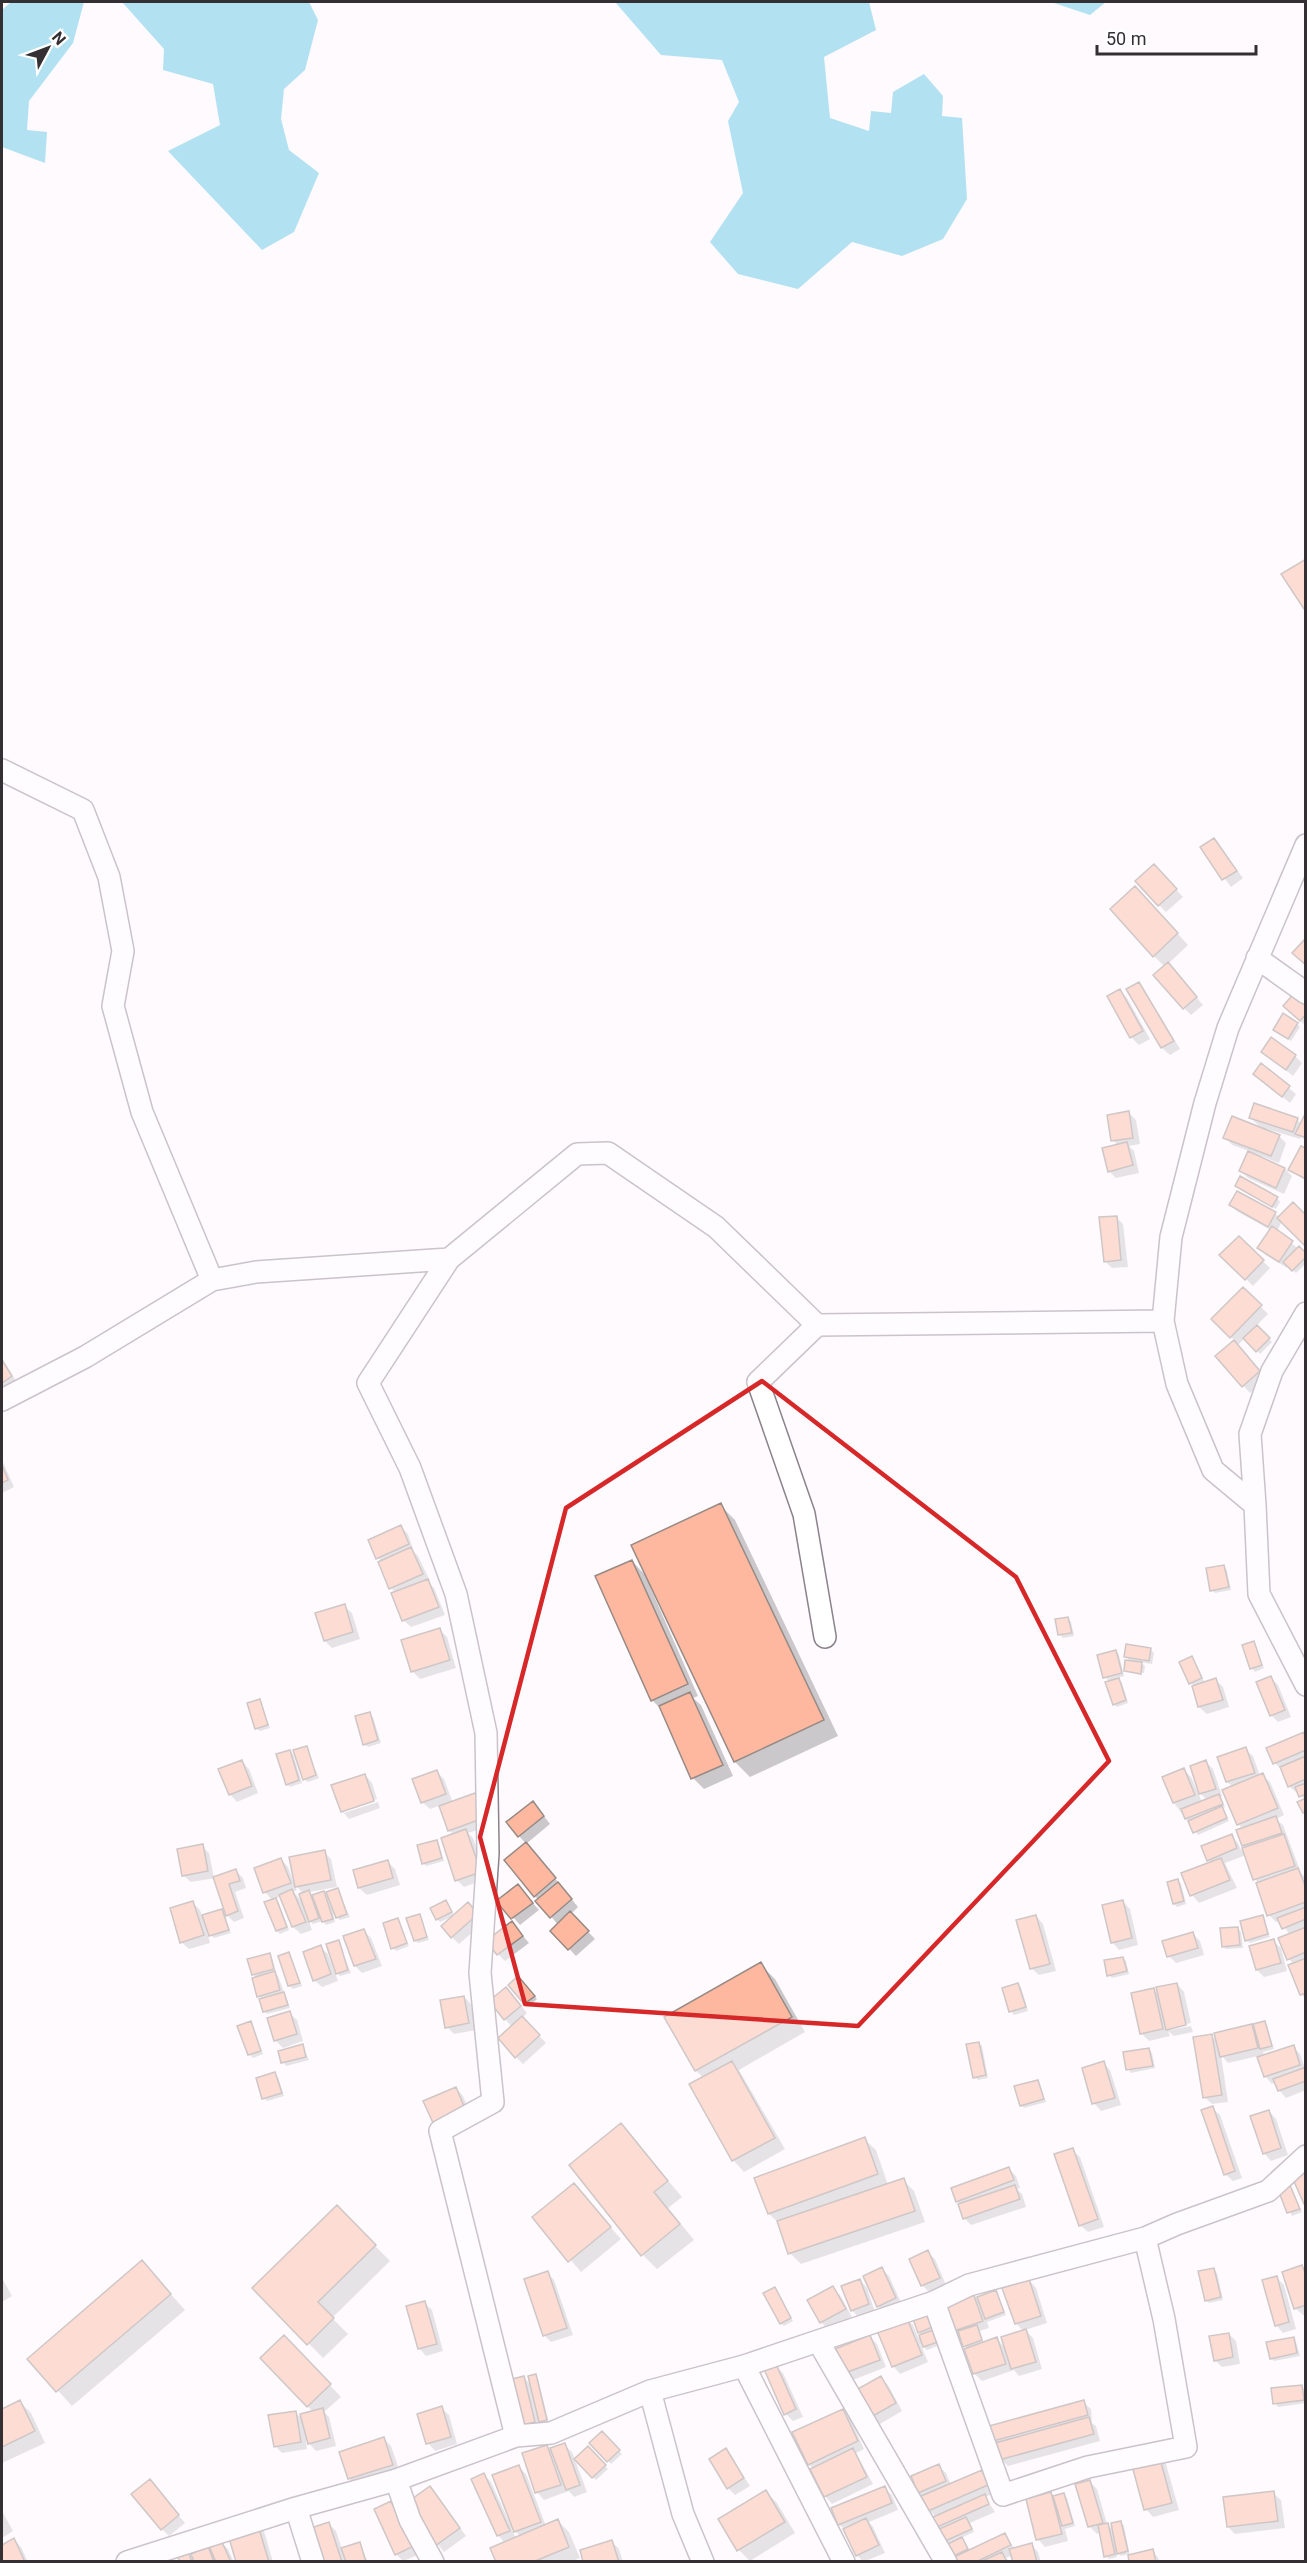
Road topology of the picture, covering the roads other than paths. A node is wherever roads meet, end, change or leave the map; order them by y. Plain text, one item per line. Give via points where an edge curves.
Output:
1 (2, 770) edge
2 (1305, 845) edge
3 (1257, 958) junction
4 (1305, 993) edge
5 (449, 1259) junction
6 (212, 1280) junction
7 (1305, 1313) edge
8 (1163, 1321) junction
9 (817, 1325) junction
10 (2, 1400) edge
11 (1255, 1505) junction
12 (825, 1636) dead end
13 (1305, 1685) edge
14 (1305, 2156) edge
15 (1144, 2238) junction
16 (934, 2302) junction
17 (818, 2341) junction
18 (744, 2366) junction
19 (650, 2391) junction
20 (516, 2436) junction
21 (396, 2480) junction
22 (296, 2508) junction
23 (128, 2561) edge
24 (313, 2562) edge
25 (433, 2562) edge
26 (702, 2562) edge
27 (844, 2562) edge
28 (946, 2562) edge

1 - 6 street via 83,810 109,877 123,951 113,1006 142,1112
2 - 3 street
3 - 4 street
3 - 8 street via 1228,1028 1205,1103 1171,1237
5 - 6 street via 256,1272
5 - 9 street via 577,1154 608,1153 716,1227
5 - 20 street via 368,1383 410,1468 456,1594 486,1733 488,1853 480,1973 493,2102 440,2132
6 - 10 street via 85,1357
7 - 11 street via 1272,1371 1250,1434
8 - 9 street
8 - 11 street via 1177,1384 1213,1470
9 - 12 street via 758,1382 804,1514
11 - 13 street via 1259,1594
14 - 15 street via 1268,2191
15 - 16 street via 969,2285
15 - 16 street via 1164,2319 1186,2447 1089,2467 1003,2495
16 - 17 street
17 - 18 street
17 - 28 street
18 - 19 street
18 - 27 street
19 - 20 street via 551,2433
19 - 26 street via 683,2514
20 - 21 street
21 - 22 street
21 - 25 street via 410,2520
22 - 23 street
22 - 24 street

